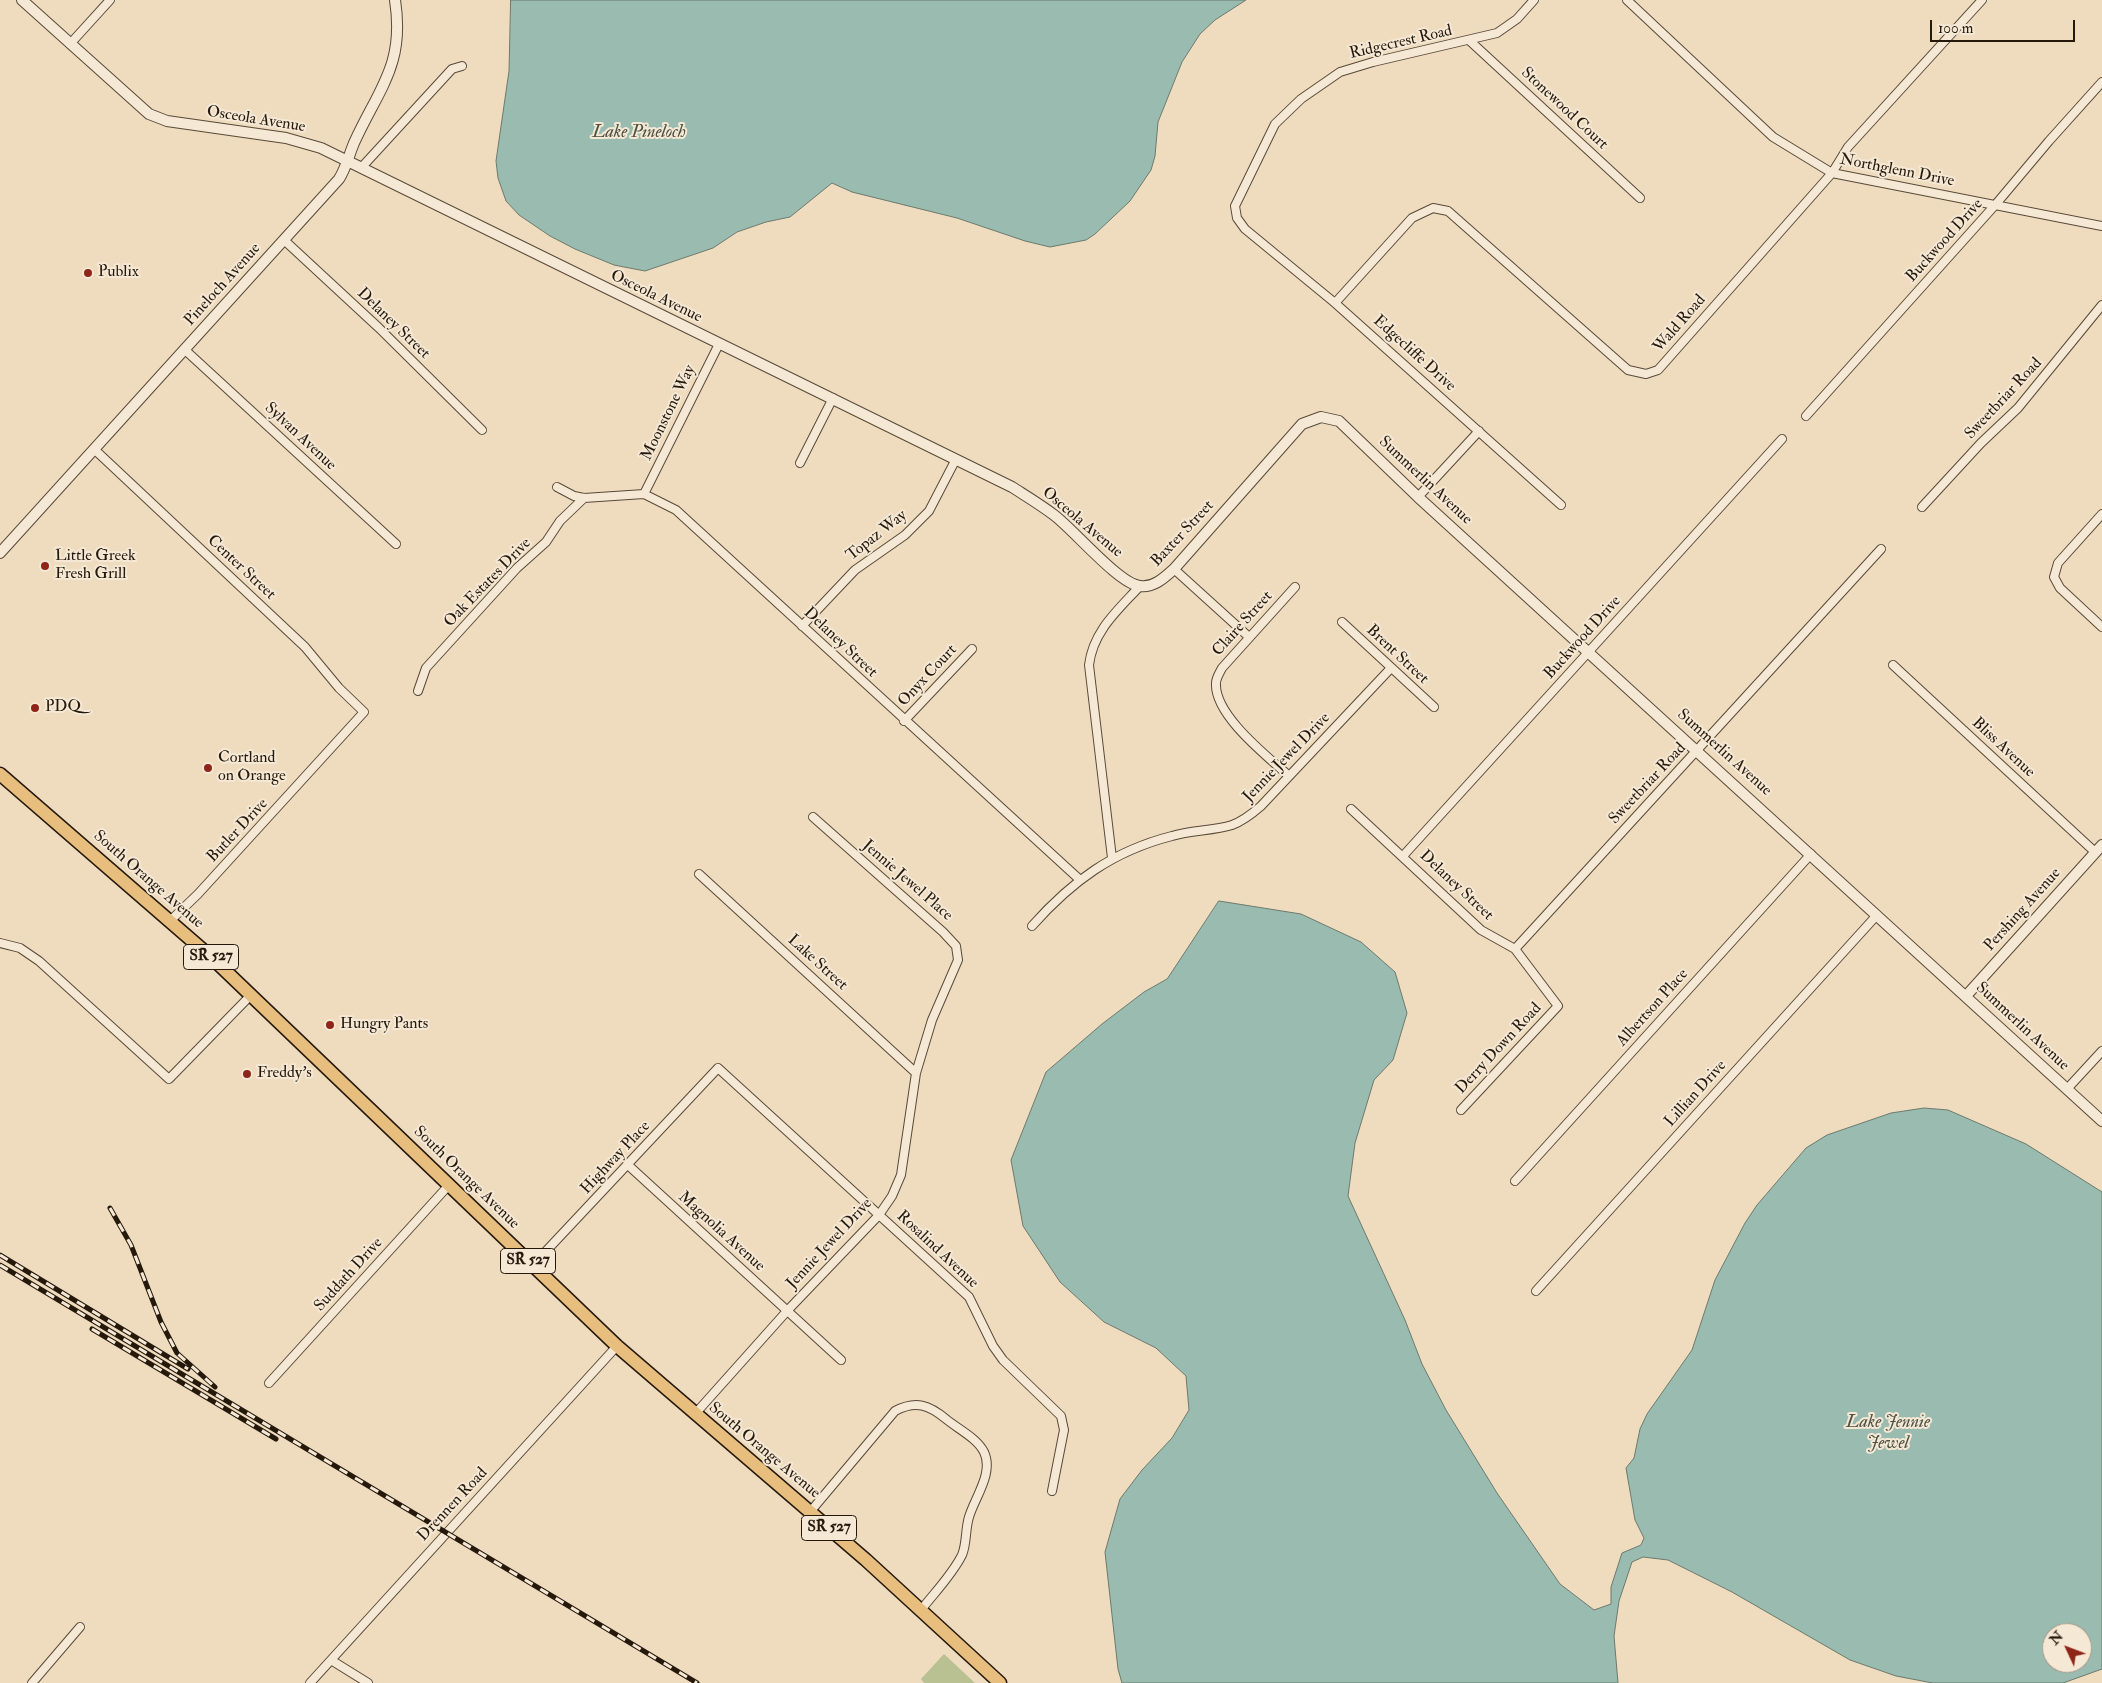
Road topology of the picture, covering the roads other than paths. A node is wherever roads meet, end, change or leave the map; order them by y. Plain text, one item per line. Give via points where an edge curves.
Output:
1 (22, 0) edge
2 (110, 0) edge
3 (395, 0) edge
4 (1534, 0) edge
5 (1627, 0) edge
6 (1982, 0) edge
7 (1470, 41) junction
8 (70, 44) junction
9 (462, 66) dead end
10 (2102, 82) edge
11 (347, 161) junction
12 (361, 168) junction
13 (1832, 173) junction
14 (1640, 198) dead end
15 (1996, 204) junction
16 (2102, 226) edge
17 (1244, 229) joint
18 (284, 240) junction
19 (1335, 303) junction
20 (2102, 305) edge
21 (719, 344) junction
22 (184, 349) junction
23 (833, 398) junction
24 (1806, 416) dead end
25 (1321, 417) joint
26 (482, 430) dead end
27 (1479, 431) junction
28 (1782, 439) dead end
29 (94, 449) junction
30 (956, 459) junction
31 (800, 462) dead end
32 (557, 487) dead end
33 (644, 494) junction
34 (1418, 497) junction
35 (584, 498) junction
36 (1561, 505) dead end
37 (1922, 507) dead end
38 (2102, 514) edge
39 (396, 544) dead end
40 (1881, 549) dead end
41 (0, 552) edge
42 (1174, 569) junction
43 (1140, 586) junction
44 (1295, 587) dead end
45 (1342, 622) dead end
46 (802, 626) junction
47 (2102, 627) edge
48 (1249, 637) junction
49 (972, 649) dead end
50 (1590, 652) junction
51 (1893, 665) dead end
52 (1392, 668) junction
53 (418, 691) dead end
54 (1434, 707) dead end
55 (364, 712) joint
56 (904, 721) junction
57 (1698, 750) junction
58 (0, 774) edge
59 (1289, 776) junction
60 (1351, 809) dead end
61 (813, 817) dead end
62 (2099, 848) edge
63 (1811, 854) junction
64 (1403, 856) junction
65 (1112, 858) junction
66 (699, 874) dead end
67 (1079, 879) junction
68 (1877, 915) junction
69 (170, 921) junction
70 (1032, 926) dead end
71 (0, 943) edge
72 (1515, 949) junction
73 (952, 977) joint
74 (251, 995) junction
75 (1966, 996) junction
76 (1558, 1006) joint
77 (2102, 1051) edge
78 (718, 1068) joint
79 (916, 1073) junction
80 (2067, 1089) junction
81 (1461, 1110) dead end
82 (2102, 1121) edge
83 (628, 1165) junction
84 (1515, 1181) dead end
85 (449, 1185) junction
86 (879, 1215) junction
87 (533, 1265) junction
88 (1536, 1291) dead end
89 (787, 1311) junction
90 (617, 1346) junction
91 (841, 1360) dead end
92 (269, 1383) dead end
93 (695, 1414) junction
94 (1052, 1491) dead end
95 (810, 1512) junction
96 (921, 1610) junction
97 (80, 1627) dead end
98 (331, 1660) junction
99 (32, 1683) edge
100 (310, 1683) edge
101 (368, 1683) edge
102 (1000, 1683) edge

1 - 8 street, Osceola Avenue
2 - 8 street
3 - 11 street, Pineloch Avenue via 398,35 392,67
4 - 7 street, Ridgecrest Road via 1517,19 1498,33
5 - 13 street, Northglenn Drive via 1773,137
6 - 13 street, Wald Road via 1848,147
7 - 14 street, Stonewood Court
7 - 17 street, Ridgecrest Road via 1340,72 1301,99 1275,124 1235,206 1237,218
8 - 11 street, Osceola Avenue via 130,99 160,119 301,141
9 - 12 street via 452,69
10 - 15 street, Buckwood Drive
11 - 12 street, Osceola Avenue
11 - 18 street, Pineloch Avenue via 339,179
12 - 21 street, Osceola Avenue
13 - 15 street, Northglenn Drive
13 - 19 street, Wald Road via 1658,370 1646,374 1628,370 1448,211 1433,208 1412,218
15 - 16 street, Northglenn Drive
15 - 24 street, Buckwood Drive
17 - 19 street, Edgecliffe Drive
18 - 22 street, Pineloch Avenue
18 - 26 street, Delaney Street
19 - 27 street, Edgecliffe Drive
20 - 37 street, Sweetbriar Road via 2018,408
21 - 23 street, Osceola Avenue
21 - 33 street, Moonstone Way
22 - 29 street, Pineloch Avenue
22 - 39 street, Sylvan Avenue
23 - 30 street, Osceola Avenue
23 - 31 street
25 - 34 street, Summerlin Avenue via 1339,421
25 - 42 street, Baxter Street via 1292,432
27 - 34 street
27 - 36 street, Edgecliffe Drive
28 - 50 street, Buckwood Drive
29 - 41 street, Pineloch Avenue
29 - 55 street, Center Street via 305,647
30 - 43 street, Osceola Avenue via 1035,501 1073,531 1119,575
30 - 46 street, Topaz Way via 929,511 905,535 855,570
32 - 35 street
33 - 35 street
33 - 46 street, Delaney Street via 676,510
34 - 50 street, Summerlin Avenue
35 - 53 street, Oak Estates Drive via 560,521 542,547 517,568 426,668
38 - 47 street via 2058,563 2054,577 2060,588
40 - 57 street, Sweetbriar Road
42 - 43 street, Baxter Street via 1151,585
42 - 48 street
43 - 65 street via 1097,635 1089,665
44 - 48 street, Claire Street
45 - 52 street, Brent Street
46 - 56 street, Delaney Street
48 - 59 street, Claire Street via 1222,668 1216,683 1221,704 1233,723
49 - 56 street, Onyx Court
50 - 57 street, Summerlin Avenue
50 - 64 street, Buckwood Drive
51 - 62 street, Bliss Avenue
52 - 54 street, Brent Street
52 - 59 street, Jennie Jewel Drive
55 - 69 street, Butler Drive
56 - 67 street, Delaney Street
57 - 63 street, Summerlin Avenue
57 - 72 street, Sweetbriar Road
58 - 69 main road, South Orange Avenue / SR 527
59 - 65 street, Jennie Jewel Drive via 1261,806 1233,824 1150,841
60 - 64 street, Delaney Street
61 - 73 street, Jennie Jewel Place via 950,938 958,953
62 - 75 street, Pershing Avenue
63 - 68 street, Summerlin Avenue
63 - 84 street, Albertson Place
64 - 72 street, Delaney Street via 1481,930
65 - 67 street, Jennie Jewel Drive
66 - 79 street, Lake Street
67 - 70 street, Jennie Jewel Drive
68 - 75 street, Summerlin Avenue
68 - 88 street, Lillian Drive
69 - 74 main road, South Orange Avenue / SR 527
71 - 74 street via 20,948 39,961 169,1079
72 - 76 street, Delaney Street
73 - 79 street, Jennie Jewel Drive via 932,1020
74 - 85 main road, South Orange Avenue / SR 527
75 - 80 street, Summerlin Avenue
76 - 81 street, Derry Down Road
77 - 80 street
78 - 83 street, Highway Place
78 - 86 street, Rosalind Avenue
79 - 86 street, Jennie Jewel Drive via 900,1175 892,1196
80 - 82 street, Summerlin Avenue
83 - 87 street, Highway Place
83 - 89 street, Magnolia Avenue
85 - 87 main road, South Orange Avenue / SR 527
85 - 92 street, Suddath Drive
86 - 89 street, Jennie Jewel Drive
86 - 94 street, Rosalind Avenue via 969,1297 1003,1360 1061,1416 1064,1430
87 - 90 main road, South Orange Avenue / SR 527
89 - 91 street, Magnolia Avenue
89 - 93 street, Jennie Jewel Drive
90 - 93 main road, South Orange Avenue / SR 527
90 - 98 street, Drennen Road
93 - 95 main road, South Orange Avenue / SR 527
95 - 96 main road, South Orange Avenue / SR 527
95 - 96 street via 895,1411 904,1407 926,1405 976,1442 984,1453 986,1471 968,1518 966,1543 952,1572
96 - 102 main road, South Orange Avenue / SR 527
97 - 99 street
98 - 100 street, Drennen Road
98 - 101 street

